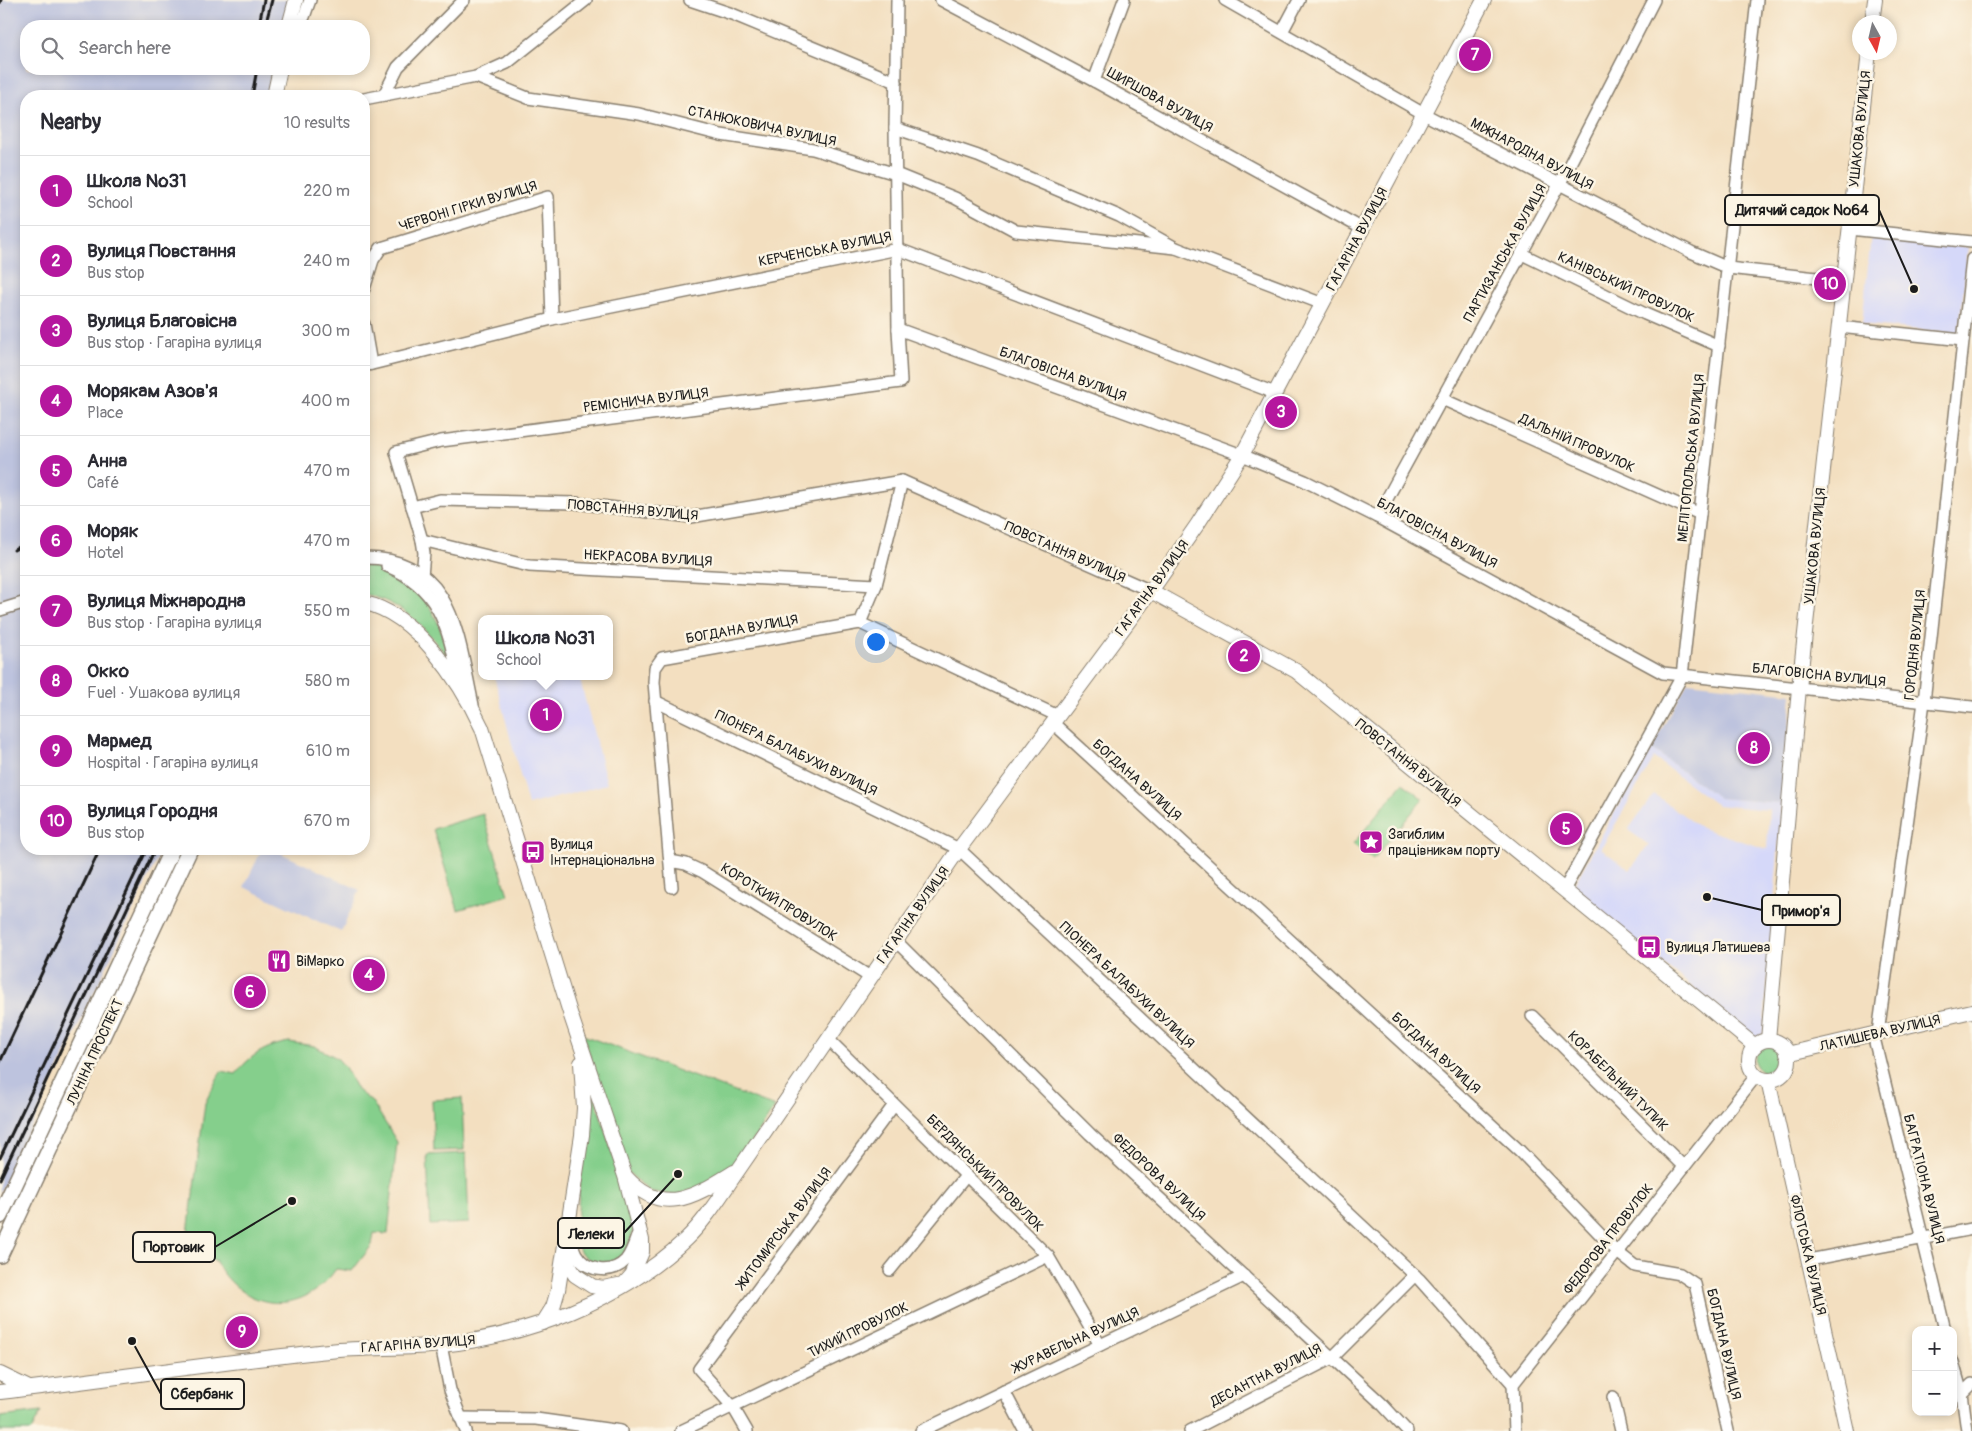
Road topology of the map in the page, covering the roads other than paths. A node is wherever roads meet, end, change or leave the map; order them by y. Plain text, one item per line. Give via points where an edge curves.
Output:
1 (296, 0) edge
2 (310, 0) edge
3 (464, 0) edge
4 (586, 0) edge
5 (690, 0) edge
6 (897, 0) edge
7 (941, 0) edge
8 (1124, 0) edge
9 (1225, 0) edge
10 (1300, 0) edge
11 (1484, 0) edge
12 (1654, 0) edge
13 (1757, 0) edge
14 (1875, 0) edge
15 (1873, 15) edge
16 (291, 20) edge
17 (301, 20) edge
18 (1282, 32) junction
19 (1868, 60) edge
20 (279, 75) edge
21 (476, 77) junction
22 (1094, 81) junction
23 (896, 82) junction
24 (275, 90) edge
25 (384, 95) junction
26 (370, 98) edge
27 (1424, 114) junction
28 (895, 128) junction
29 (896, 174) junction
30 (1559, 185) junction
31 (1363, 229) junction
32 (1850, 229) junction
33 (1972, 242) edge
34 (1176, 248) junction
35 (898, 249) junction
36 (1522, 254) junction
37 (1972, 259) edge
38 (1728, 268) junction
39 (370, 270) edge
40 (1844, 281) junction
41 (1970, 295) edge
42 (1322, 304) junction
43 (552, 319) junction
44 (1839, 327) junction
45 (898, 329) junction
46 (1963, 340) junction
47 (1719, 346) junction
48 (370, 364) edge
49 (1275, 393) junction
50 (1442, 399) junction
51 (1242, 455) junction
52 (902, 481) junction
53 (412, 507) junction
54 (1700, 514) junction
55 (1377, 517) junction
56 (422, 540) junction
57 (370, 559) edge
58 (370, 561) edge
59 (422, 576) junction
60 (876, 585) junction
61 (1151, 591) junction
62 (20, 604) edge
63 (370, 604) edge
64 (0, 610) edge
65 (860, 623) junction
66 (1682, 676) junction
67 (1799, 688) junction
68 (461, 689) junction
69 (655, 701) junction
70 (1924, 702) junction
71 (1972, 707) edge
72 (475, 714) junction
73 (1055, 720) junction
74 (959, 849) junction
75 (169, 855) edge
76 (187, 855) edge
77 (670, 860) junction
78 (672, 887) dead end
79 (1564, 890) junction
80 (895, 940) junction
81 (870, 977) junction
82 (1972, 1011) edge
83 (571, 1016) junction
84 (1532, 1016) dead end
85 (1875, 1034) junction
86 (828, 1039) junction
87 (1761, 1043) junction
88 (1788, 1054) junction
89 (1762, 1078) junction
90 (894, 1105) junction
91 (1684, 1167) junction
92 (739, 1169) junction
93 (625, 1176) junction
94 (966, 1176) junction
95 (574, 1183) junction
96 (0, 1216) edge
97 (640, 1228) junction
98 (1972, 1229) edge
99 (1923, 1238) junction
100 (565, 1245) junction
101 (1617, 1252) junction
102 (0, 1254) edge
103 (1048, 1256) junction
104 (1809, 1260) junction
105 (890, 1270) dead end
106 (1415, 1275) junction
107 (1244, 1276) junction
108 (624, 1284) junction
109 (542, 1324) junction
110 (1944, 1326) edge
111 (441, 1345) junction
112 (1100, 1345) junction
113 (1332, 1358) junction
114 (1956, 1371) edge
115 (0, 1374) edge
116 (1512, 1384) junction
117 (1972, 1384) edge
118 (30, 1388) junction
119 (1004, 1391) junction
120 (0, 1392) edge
121 (1962, 1394) junction
122 (1613, 1397) dead end
123 (732, 1407) junction
124 (460, 1418) junction
125 (466, 1431) edge
126 (621, 1431) edge
127 (681, 1431) edge
128 (747, 1431) edge
129 (921, 1431) edge
130 (1024, 1431) edge
131 (1190, 1431) edge
132 (1407, 1431) edge
133 (1514, 1431) edge
134 (1620, 1431) edge
135 (1728, 1431) edge
136 (1847, 1431) edge
137 (1967, 1431) edge

1 - 16 street
2 - 17 street
3 - 25 street via 398,67
4 - 21 street via 507,63
5 - 23 street via 732,14
6 - 23 street
7 - 22 street, ШИРШОВА ВУЛИЦЯ
8 - 22 street
9 - 18 street, МІЖНАРОДНА ВУЛИЦЯ
10 - 18 street
11 - 27 street, ГАГАРІНА ВУЛИЦЯ
12 - 30 street, ПАРТИЗАНСЬКА ВУЛИЦЯ
13 - 38 street, МЕЛІТОПОЛЬСЬКА ВУЛИЦЯ
14 - 15 street
18 - 27 street, МІЖНАРОДНА ВУЛИЦЯ
19 - 32 street, УШАКОВА ВУЛИЦЯ
20 - 24 street
21 - 25 street
21 - 29 street, СТАНЮКОВИЧА ВУЛИЦЯ via 528,98 639,114 721,135 813,150
22 - 31 street, ШИРШОВА ВУЛИЦЯ
23 - 28 street
25 - 26 street
27 - 30 street, МІЖНАРОДНА ВУЛИЦЯ
27 - 31 street, ГАГАРІНА ВУЛИЦЯ
28 - 29 street
28 - 34 street, СТАНЮКОВИЧА ВУЛИЦЯ via 978,156 1119,216
29 - 34 street, СТАНЮКОВИЧА ВУЛИЦЯ via 955,198 1016,231
29 - 35 street
30 - 36 street, ПАРТИЗАНСЬКА ВУЛИЦЯ
30 - 38 street, МІЖНАРОДНА ВУЛИЦЯ via 1654,235
31 - 42 street, ГАГАРІНА ВУЛИЦЯ
32 - 33 street
32 - 40 street, УШАКОВА ВУЛИЦЯ
34 - 42 street, СТАНЮКОВИЧА ВУЛИЦЯ
35 - 43 street, КЕРЧЕНСЬКА ВУЛИЦЯ
35 - 45 street
35 - 49 street, КЕРЧЕНСЬКА ВУЛИЦЯ
36 - 47 street, КАНІВСЬКИЙ ПРОВУЛОК
36 - 50 street, ПАРТИЗАНСЬКА ВУЛИЦЯ
37 - 41 street, ГОРОДНЯ ВУЛИЦЯ
38 - 40 street, МІЖНАРОДНА ВУЛИЦЯ
38 - 47 street, МЕЛІТОПОЛЬСЬКА ВУЛИЦЯ
39 - 43 street, ЧЕРВОНІ ГІРКИ ВУЛИЦЯ via 381,248 548,197
40 - 44 street, УШАКОВА ВУЛИЦЯ
41 - 46 street, ГОРОДНЯ ВУЛИЦЯ
42 - 49 street, ГАГАРІНА ВУЛИЦЯ
43 - 48 street, КЕРЧЕНСЬКА ВУЛИЦЯ
44 - 46 street
44 - 67 street, УШАКОВА ВУЛИЦЯ
45 - 51 street, БЛАГОВІСНА ВУЛИЦЯ
45 - 53 street, РЕМІСНИЧА ВУЛИЦЯ via 901,382 451,440 396,452
46 - 70 street, ГОРОДНЯ ВУЛИЦЯ
47 - 54 street, МЕЛІТОПОЛЬСЬКА ВУЛИЦЯ
49 - 51 street, ГАГАРІНА ВУЛИЦЯ
50 - 54 street, ДАЛЬНІЙ ПРОВУЛОК
50 - 55 street, ПАРТИЗАНСЬКА ВУЛИЦЯ
51 - 55 street, БЛАГОВІСНА ВУЛИЦЯ via 1305,481
51 - 61 street, ГАГАРІНА ВУЛИЦЯ
52 - 53 street, ПОВСТАННЯ ВУЛИЦЯ via 691,517 576,503 440,500
52 - 60 street
52 - 61 street, ПОВСТАННЯ ВУЛИЦЯ
53 - 56 street
54 - 66 street, МЕЛІТОПОЛЬСЬКА ВУЛИЦЯ
55 - 66 street, БЛАГОВІСНА ВУЛИЦЯ via 1663,673
56 - 59 street
56 - 60 street, НЕКРАСОВА ВУЛИЦЯ via 529,566
57 - 59 street via 392,561
58 - 68 street via 404,575 434,602 446,625
59 - 72 street via 443,597 450,610
60 - 65 street
61 - 73 street, ГАГАРІНА ВУЛИЦЯ
61 - 79 street, ПОВСТАННЯ ВУЛИЦЯ via 1296,671
62 - 64 street
63 - 68 street via 400,618 430,649
65 - 69 street, БОГДАНА ВУЛИЦЯ via 662,658 656,668
65 - 73 street, БОГДАНА ВУЛИЦЯ
66 - 67 street, БЛАГОВІСНА ВУЛИЦЯ
66 - 79 street, МЕЛІТОПОЛЬСЬКА ВУЛИЦЯ
67 - 70 street, БЛАГОВІСНА ВУЛИЦЯ
67 - 87 street, УШАКОВА ВУЛИЦЯ
68 - 72 street
69 - 74 street, ПІОНЕРА БАЛАБУХИ ВУЛИЦЯ
69 - 77 street
70 - 71 street, БЛАГОВІСНА ВУЛИЦЯ
70 - 85 street, ГОРОДНЯ ВУЛИЦЯ
72 - 83 street via 488,743
73 - 74 street, ГАГАРІНА ВУЛИЦЯ
73 - 101 street, БОГДАНА ВУЛИЦЯ via 1520,1150
74 - 80 street, ГАГАРІНА ВУЛИЦЯ
74 - 106 street, ПІОНЕРА БАЛАБУХИ ВУЛИЦЯ
75 - 96 main road, ЛУНІНА ПРОСПЕКТ
76 - 102 main road, ЛУНІНА ПРОСПЕКТ
77 - 78 street
77 - 81 street, КОРОТКИЙ ПРОВУЛОК via 703,872
79 - 87 street, ПОВСТАННЯ ВУЛИЦЯ
80 - 81 street, ГАГАРІНА ВУЛИЦЯ
80 - 107 street, ФЕДОРОВА ВУЛИЦЯ via 1090,1134
81 - 86 street, ГАГАРІНА ВУЛИЦЯ
82 - 85 street, ЛАТИШЕВА ВУЛИЦЯ
83 - 93 street
83 - 95 street via 583,1077 584,1108
84 - 91 street, КОРАБЕЛЬНИЙ ТУПИК
85 - 88 street, ЛАТИШЕВА ВУЛИЦЯ
85 - 99 street, БАГРАТІОНА ВУЛИЦЯ
86 - 90 street, БЕРДЯНСЬКИЙ ПРОВУЛОК
86 - 92 street, ГАГАРІНА ВУЛИЦЯ
87 - 88 street via 1776,1042
87 - 89 street via 1750,1053 1749,1061
88 - 89 street via 1782,1075
89 - 91 street, ФЕДОРОВА ПРОВУЛОК
89 - 104 street, ФЛОТСЬКА ВУЛИЦЯ
90 - 94 street, БЕРДЯНСЬКИЙ ПРОВУЛОК
90 - 123 street, ЖИТОМИРСЬКА ВУЛИЦЯ via 699,1369
91 - 101 street, ФЕДОРОВА ПРОВУЛОК
92 - 93 street via 703,1191 676,1200 647,1195
92 - 108 street, ГАГАРІНА ВУЛИЦЯ via 686,1239
93 - 97 street
94 - 103 street, БЕРДЯНСЬКИЙ ПРОВУЛОК
94 - 105 street
95 - 97 street via 572,1240 576,1254 586,1265 607,1270 621,1264 630,1253
95 - 100 street
97 - 108 street via 642,1252
98 - 99 street
99 - 104 street
99 - 110 street, БАГРАТІОНА ВУЛИЦЯ
100 - 108 street via 569,1266 583,1282 603,1288
100 - 109 street via 556,1299 550,1315
101 - 116 street, ФЕДОРОВА ПРОВУЛОК
101 - 135 street, БОГДАНА ВУЛИЦЯ via 1635,1266 1680,1274 1695,1284
103 - 112 street, БЕРДЯНСЬКИЙ ПРОВУЛОК
103 - 123 street, ТИХИЙ ПРОВУЛОК
104 - 136 street, ФЛОТСЬКА ВУЛИЦЯ
106 - 113 street, ДЕСАНТНА ВУЛИЦЯ
106 - 116 street, ПІОНЕРА БАЛАБУХИ ВУЛИЦЯ
107 - 112 street, ЖУРАВЕЛЬНА ВУЛИЦЯ
107 - 113 street, ФЕДОРОВА ВУЛИЦЯ
108 - 109 street, ГАГАРІНА ВУЛИЦЯ
109 - 111 street, ГАГАРІНА ВУЛИЦЯ via 509,1334
111 - 118 street, ГАГАРІНА ВУЛИЦЯ via 330,1351
111 - 124 street via 450,1390
112 - 119 street, ЖУРАВЕЛЬНА ВУЛИЦЯ
113 - 131 street, ДЕСАНТНА ВУЛИЦЯ
113 - 132 street, ФЕДОРОВА ВУЛИЦЯ
114 - 121 street
115 - 118 street
116 - 133 street
117 - 121 street
118 - 120 street, ГАГАРІНА ВУЛИЦЯ
119 - 129 street, ЖУРАВЕЛЬНА ВУЛИЦЯ
119 - 130 street
121 - 137 street
122 - 134 street
123 - 127 street, ТИХИЙ ПРОВУЛОК
123 - 128 street
124 - 125 street
124 - 126 street via 558,1421

